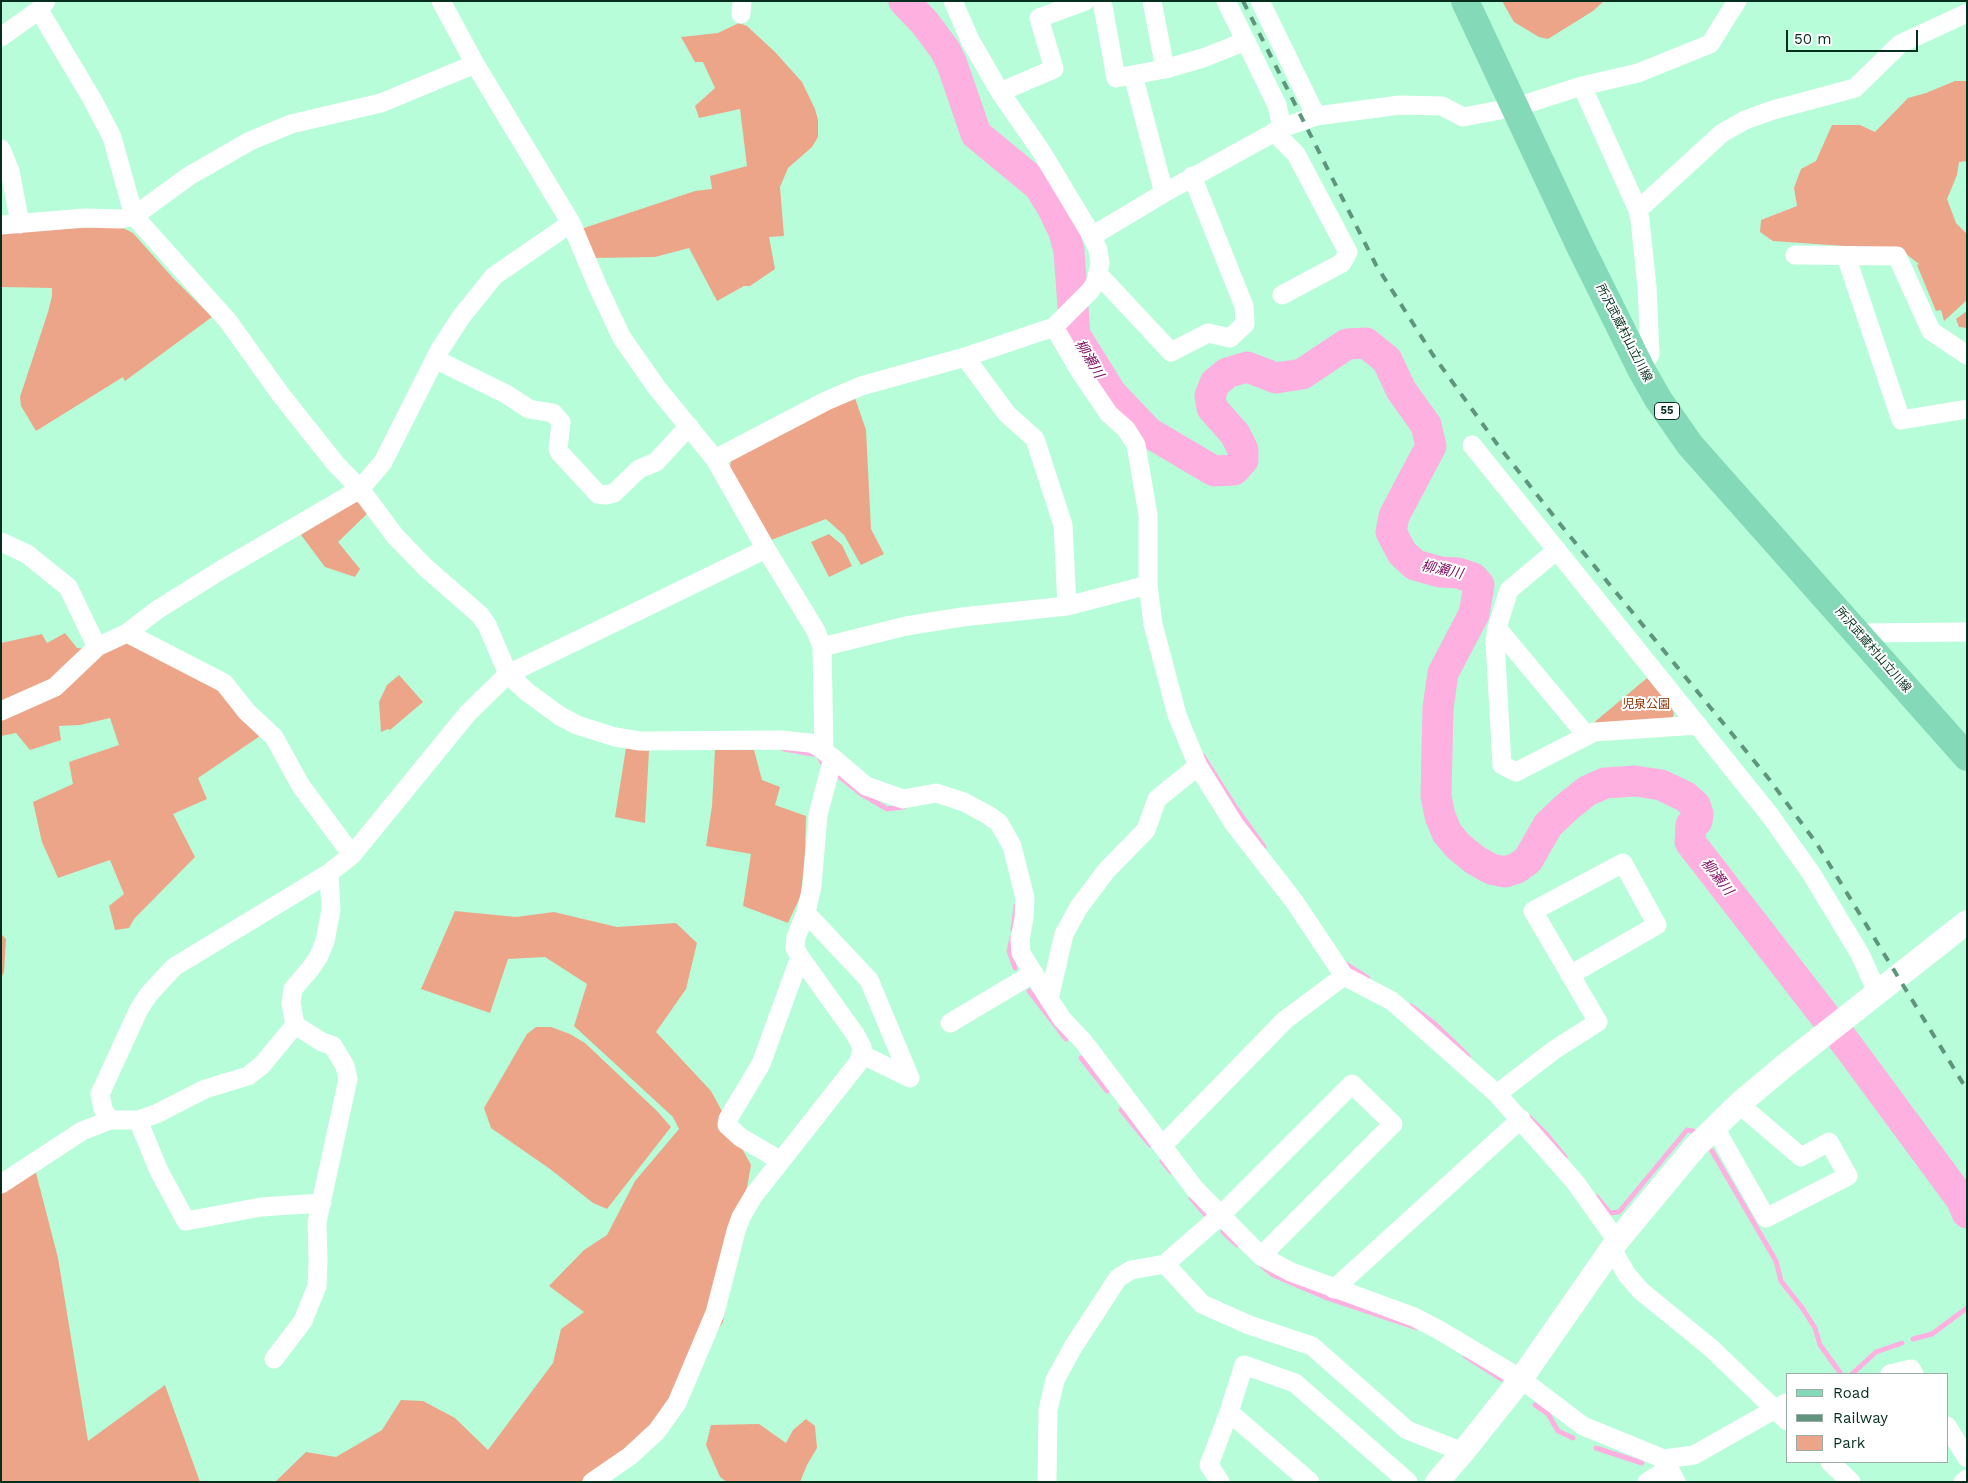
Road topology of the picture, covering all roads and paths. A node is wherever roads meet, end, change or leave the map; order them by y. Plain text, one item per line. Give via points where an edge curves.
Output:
1 (441, 1) edge
2 (953, 1) edge
3 (1085, 1) edge
4 (1102, 1) edge
5 (1152, 1) edge
6 (1226, 1) edge
7 (1260, 1) edge
8 (1465, 1) edge
9 (1737, 1) edge
10 (42, 6) edge
11 (1967, 12) edge
12 (1, 37) edge
13 (1246, 40) junction
14 (475, 64) junction
15 (1165, 69) junction
16 (1133, 75) junction
17 (1582, 86) junction
18 (1000, 92) junction
19 (1516, 107) junction
20 (1316, 116) junction
21 (1278, 130) junction
22 (1, 149) edge
23 (1192, 176) junction
24 (1164, 193) junction
25 (1638, 210) junction
26 (134, 216) junction
27 (571, 223) junction
28 (20, 224) junction
29 (1, 225) edge
30 (1092, 236) junction
31 (1795, 255) dead end
32 (1846, 256) junction
33 (1095, 283) junction
34 (1282, 295) dead end
35 (1058, 323) junction
36 (1967, 355) edge
37 (965, 357) junction
38 (436, 359) junction
39 (1641, 369) junction
40 (1967, 409) edge
41 (689, 426) junction
42 (1472, 445) dead end
43 (715, 459) junction
44 (360, 489) junction
45 (1, 542) edge
46 (766, 549) junction
47 (1557, 550) junction
48 (1148, 585) junction
49 (1067, 606) junction
50 (1497, 628) junction
51 (1967, 632) edge
52 (127, 633) junction
53 (1858, 633) junction
54 (97, 647) junction
55 (822, 647) junction
56 (508, 674) junction
57 (1, 712) edge
58 (1698, 725) junction
59 (1587, 736) junction
60 (828, 754) junction
61 (1967, 757) edge
62 (1198, 766) junction
63 (352, 855) junction
64 (329, 873) junction
65 (806, 913) junction
66 (1967, 922) edge
67 (800, 957) junction
68 (1034, 973) junction
69 (1570, 975) junction
70 (1344, 976) junction
71 (1878, 994) junction
72 (1049, 999) junction
73 (950, 1023) dead end
74 (295, 1025) junction
75 (862, 1054) junction
76 (1497, 1094) junction
77 (1739, 1104) junction
78 (1520, 1119) junction
79 (110, 1120) junction
80 (138, 1120) junction
81 (1715, 1128) junction
82 (1162, 1146) junction
83 (781, 1161) junction
84 (1, 1184) edge
85 (322, 1203) junction
86 (1221, 1215) junction
87 (1614, 1245) junction
88 (1261, 1256) junction
89 (1165, 1264) junction
90 (1334, 1289) junction
91 (274, 1358) dead end
92 (1895, 1373) edge
93 (1913, 1373) edge
94 (1521, 1378) junction
95 (1783, 1411) edge
96 (1229, 1412) junction
97 (1948, 1428) edge
98 (1464, 1452) junction
99 (1967, 1458) edge
100 (1831, 1463) edge
101 (1669, 1470) edge
102 (1967, 1479) edge
103 (592, 1482) edge
104 (1047, 1482) edge
105 (1220, 1482) edge
106 (1310, 1482) edge
107 (1408, 1482) edge
108 (1437, 1482) edge
109 (1647, 1482) edge
110 (1851, 1482) edge
111 (1963, 1482) edge

1 - 14 street
2 - 18 street via 970,40
3 - 18 street via 1039,18 1054,69
4 - 16 street via 1116,78
5 - 15 street
6 - 13 street
7 - 20 street
8 - 19 main road, 所沢武蔵村山立川線 / 55
9 - 17 street via 1710,44 1638,73
10 - 12 street
10 - 26 street via 112,137
11 - 25 street via 1900,44 1855,88 1754,116 1722,133
13 - 15 street
13 - 21 street via 1277,104
14 - 26 street via 381,103 291,124 250,141 189,176
14 - 27 street
15 - 16 street
16 - 24 street
17 - 19 street
17 - 25 street
18 - 30 street
19 - 20 street via 1463,117 1442,106 1400,105
19 - 39 main road, 所沢武蔵村山立川線 / 55
20 - 21 street
21 - 23 street
21 - 34 street via 1296,154 1348,252 1342,263
22 - 28 street via 10,171
23 - 24 street
23 - 33 street via 1244,306 1245,324 1230,338 1208,334 1171,352
24 - 30 street
25 - 39 street via 1650,354
26 - 28 street
26 - 44 street via 228,321 281,395
27 - 38 street via 494,276 461,318
27 - 41 street via 622,338
28 - 29 street
30 - 33 street via 1098,250
31 - 32 street
32 - 36 street via 1897,256 1931,330
32 - 40 street via 1901,420
33 - 35 street
35 - 37 street
35 - 48 street via 1080,373 1109,414 1126,429 1136,444 1148,515
37 - 43 street via 861,386
37 - 49 street via 1006,414 1035,439 1063,525
38 - 41 street via 529,409 553,413 561,422 560,453 598,494 614,493 639,469 656,462
38 - 44 street via 383,462
39 - 53 main road, 所沢武蔵村山立川線 / 55 via 1658,400 1690,445
41 - 43 street
42 - 47 street
43 - 46 street
44 - 52 street via 221,570
44 - 56 street via 395,536 480,615
45 - 54 street via 27,554 68,587
46 - 55 street via 816,631
46 - 56 street
47 - 50 street via 1508,590
47 - 58 street
48 - 49 street
48 - 62 street via 1153,624 1177,715
49 - 55 street via 906,626
50 - 59 street
50 - 59 street via 1502,765 1516,772
51 - 53 street
52 - 54 street
52 - 63 street via 224,683 247,712 274,737 301,786
53 - 61 main road, 所沢武蔵村山立川線 / 55
54 - 57 street via 55,687
55 - 60 street
56 - 60 street via 560,716 615,737 648,741 781,740 810,743
56 - 63 street via 468,713
58 - 59 street via 1594,732
58 - 71 street via 1811,873 1860,954
60 - 65 street
60 - 68 street via 866,786 903,799 936,792 964,802 999,823 1012,846 1021,882 1025,908 1021,953
62 - 70 street via 1234,824 1294,901
62 - 72 street via 1157,799 1146,830 1106,872 1079,907 1064,934
63 - 64 street
64 - 74 street via 329,929 319,956 293,989 291,1003
64 - 79 street via 174,967 149,994 100,1094
65 - 67 street via 796,937 795,948
65 - 75 street via 869,980 910,1078
66 - 71 street
67 - 75 street via 855,1034
67 - 83 street via 761,1064 726,1125
68 - 72 street
68 - 73 street
69 - 69 street via 1533,911 1623,863 1657,925
69 - 76 street via 1598,1022 1554,1050
70 - 76 street via 1392,1001
70 - 82 street via 1285,1020
71 - 77 street
72 - 82 street via 1062,1019 1084,1040
74 - 80 street via 262,1065 248,1076 205,1089
74 - 85 street via 333,1046 345,1066 348,1079
75 - 83 street
76 - 78 street
77 - 81 street
77 - 81 street via 1801,1157 1829,1142 1848,1176 1766,1218
78 - 87 street via 1575,1182
78 - 90 street
79 - 80 street
79 - 84 street via 82,1131
80 - 85 street via 159,1172 186,1221 261,1207
81 - 87 street via 1676,1168
82 - 86 street via 1195,1189
83 - 103 street via 741,1217 715,1313 677,1403 657,1431 630,1456
85 - 91 street via 317,1222 317,1286 303,1320
86 - 88 street
86 - 88 street via 1352,1084 1393,1124
86 - 89 street
87 - 94 street
87 - 95 street via 1627,1275 1641,1291
88 - 90 street
89 - 98 street via 1202,1304 1249,1325 1312,1346 1407,1430
89 - 104 street via 1131,1270 1118,1278 1073,1347 1056,1380 1048,1410
90 - 94 street via 1414,1317
92 - 93 street via 1911,1370
94 - 98 street
94 - 101 street via 1583,1426
95 - 101 street
96 - 105 street via 1209,1465
96 - 106 street
96 - 107 street via 1244,1365 1294,1383
97 - 99 street
98 - 108 street
100 - 110 street
101 - 109 street
102 - 111 street

